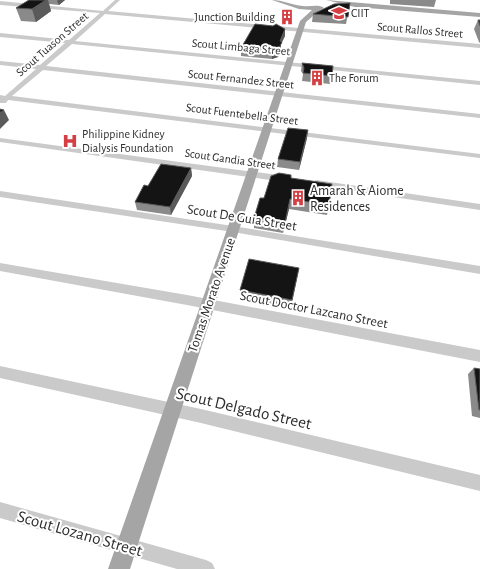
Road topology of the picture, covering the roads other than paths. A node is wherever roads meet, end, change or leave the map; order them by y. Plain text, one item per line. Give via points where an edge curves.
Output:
1 (118, 0) edge
2 (275, 0) edge
3 (329, 0) edge
4 (0, 3) edge
5 (292, 4) edge
6 (355, 6) junction
7 (324, 7) junction
8 (317, 9) junction
9 (104, 12) junction
10 (480, 15) edge
11 (301, 26) junction
12 (0, 35) edge
13 (70, 42) junction
14 (480, 46) edge
15 (0, 63) edge
16 (288, 63) junction
17 (40, 68) junction
18 (480, 83) edge
19 (278, 94) junction
20 (4, 97) edge
21 (0, 104) edge
22 (480, 116) edge
23 (266, 129) junction
24 (0, 140) edge
25 (480, 156) edge
26 (251, 174) junction
27 (292, 180) edge
28 (308, 182) edge
29 (0, 194) edge
30 (480, 207) edge
31 (233, 229) junction
32 (0, 267) edge
33 (480, 270) edge
34 (208, 304) junction
35 (480, 356) edge
36 (0, 372) edge
37 (173, 410) junction
38 (480, 483) edge
39 (0, 510) edge
40 (127, 546) junction
41 (119, 569) edge
42 (206, 569) edge

1 - 9 street, Scout Tuason Street
2 - 5 main road
3 - 6 main road
3 - 7 main road via 329,4
4 - 9 street, Scout Rallos Street
5 - 8 main road
5 - 11 main road
6 - 7 main road
6 - 10 main road
7 - 8 main road
8 - 11 main road, Tomas Morato Avenue
9 - 11 street, Scout Rallos Street
9 - 13 street, Scout Tuason Street
11 - 14 street, Scout Rallos Street
11 - 16 main road, Tomas Morato Avenue
12 - 13 street, Scout Limbaga Street
13 - 16 street, Scout Limbaga Street
13 - 17 street, Scout Tuason Street
15 - 17 street, Scout Fernandez Street
16 - 18 street, Scout Limbaga Street
16 - 19 main road, Tomas Morato Avenue
17 - 19 street, Scout Fernandez Street
17 - 20 street, Scout Tuason Street
19 - 22 street, Scout Fernandez Street
19 - 23 main road, Tomas Morato Avenue
20 - 21 street, Scout Tuason Street
20 - 23 street, Scout Fuentebella Street
23 - 25 street, Scout Fuentebella Street
23 - 26 main road, Tomas Morato Avenue
24 - 26 street, Scout Gandia Street
26 - 27 street, Scout Gandia Street
26 - 31 main road, Tomas Morato Avenue
28 - 30 street
29 - 31 street, Scout De Guia Street
31 - 33 street, Scout De Guia Street
31 - 34 main road, Tomas Morato Avenue
32 - 34 street, Scout Doctor Lazcano Street
34 - 35 street, Scout Doctor Lazcano Street
34 - 37 main road, Tomas Morato Avenue
36 - 37 street, Scout Delgado Street
37 - 38 street, Scout Delgado Street
37 - 40 main road, Tomas Morato Avenue
39 - 40 street, Scout Lozano Street
40 - 41 main road, Tomas Morato Avenue
40 - 42 street, Scout Lozano Street

